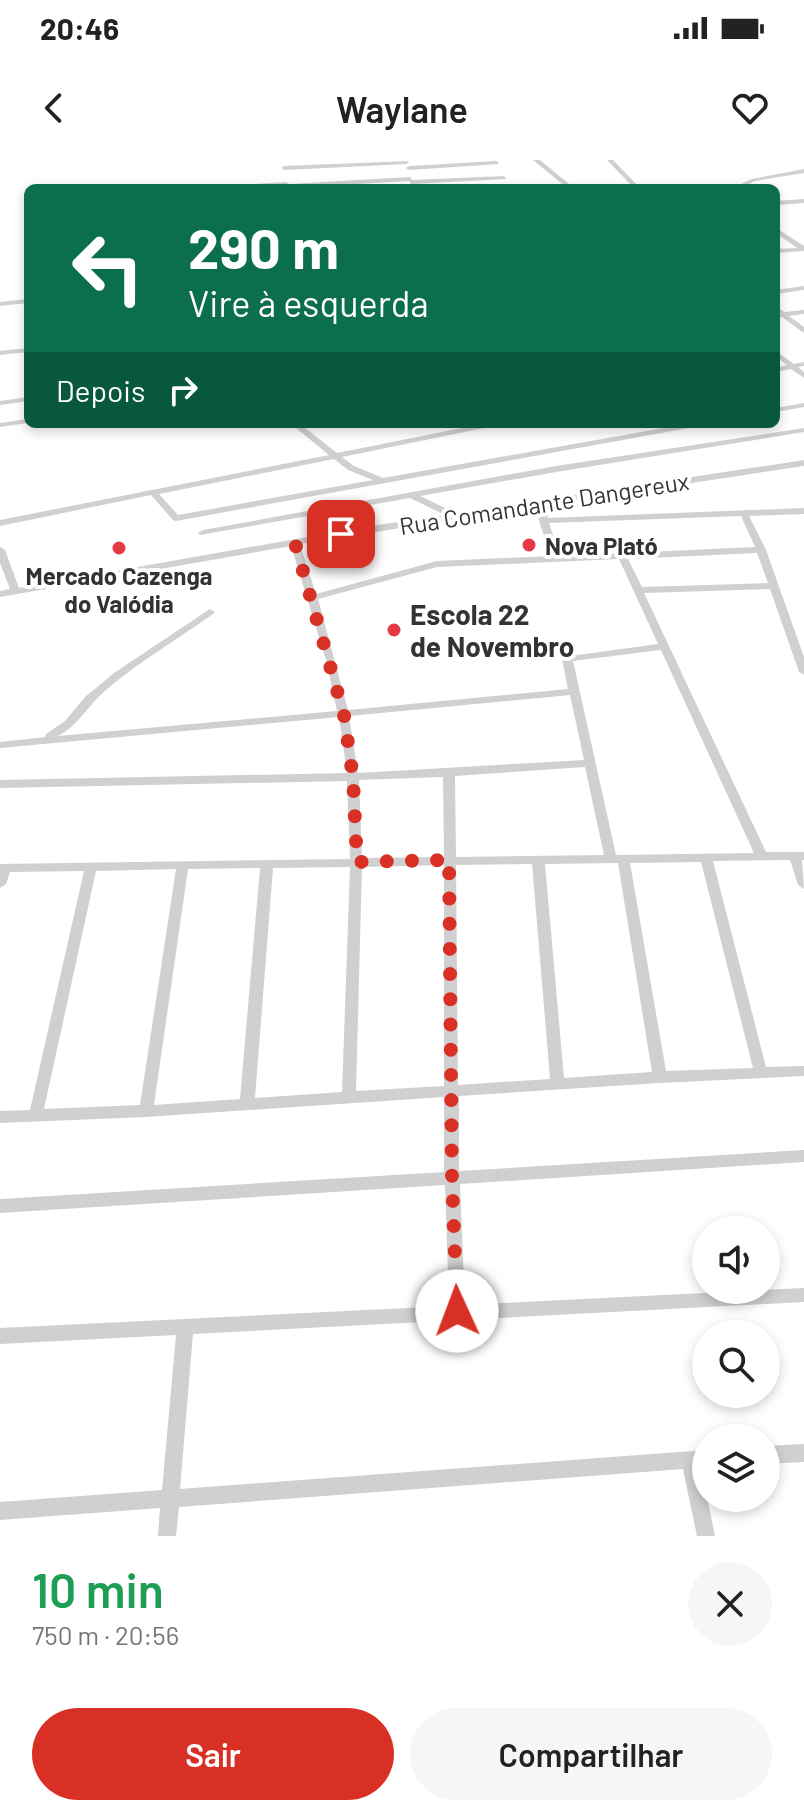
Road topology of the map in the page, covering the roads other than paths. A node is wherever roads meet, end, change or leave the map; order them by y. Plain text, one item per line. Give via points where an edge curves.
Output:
1 (536, 160) edge
2 (610, 160) edge
3 (496, 162) edge
4 (408, 163) edge
5 (284, 164) edge
6 (804, 171) edge
7 (504, 178) junction
8 (411, 183) edge
9 (286, 184) edge
10 (369, 184) edge
11 (508, 184) edge
12 (566, 184) edge
13 (633, 184) edge
14 (742, 184) edge
15 (800, 201) edge
16 (780, 203) edge
17 (804, 207) edge
18 (780, 233) edge
19 (804, 249) edge
20 (780, 251) edge
21 (804, 288) edge
22 (780, 291) edge
23 (24, 295) edge
24 (0, 297) edge
25 (24, 301) edge
26 (0, 304) edge
27 (804, 312) edge
28 (780, 313) edge
29 (780, 314) edge
30 (804, 331) edge
31 (24, 350) edge
32 (0, 353) edge
33 (780, 356) edge
34 (804, 364) edge
35 (793, 367) junction
36 (780, 369) edge
37 (804, 376) edge
38 (24, 400) edge
39 (0, 403) edge
40 (804, 405) edge
41 (780, 409) edge
42 (24, 422) edge
43 (0, 425) edge
44 (300, 428) edge
45 (474, 428) edge
46 (678, 428) edge
47 (804, 430) edge
48 (334, 456) junction
49 (804, 463) edge
50 (382, 482) junction
51 (153, 492) junction
52 (412, 495) junction
53 (542, 503) junction
54 (804, 511) edge
55 (744, 514) junction
56 (193, 515) junction
57 (457, 517) junction
58 (544, 521) junction
59 (0, 523) edge
60 (203, 533) junction
61 (295, 543) junction
62 (0, 550) edge
63 (761, 550) junction
64 (216, 557) junction
65 (623, 557) junction
66 (556, 558) junction
67 (774, 586) junction
68 (639, 590) junction
69 (15, 591) junction
70 (0, 594) edge
71 (312, 598) junction
72 (210, 612) dead end
73 (665, 646) junction
74 (800, 651) edge
75 (804, 672) edge
76 (573, 692) junction
77 (344, 715) junction
78 (35, 742) junction
79 (0, 745) edge
80 (589, 763) junction
81 (449, 775) junction
82 (353, 778) junction
83 (0, 784) edge
84 (762, 856) junction
85 (800, 856) edge
86 (706, 857) junction
87 (617, 858) junction
88 (538, 859) junction
89 (449, 860) junction
90 (357, 862) junction
91 (267, 863) junction
92 (183, 865) junction
93 (91, 866) junction
94 (2, 868) edge
95 (0, 884) edge
96 (804, 885) edge
97 (804, 1071) edge
98 (761, 1073) junction
99 (660, 1077) junction
100 (558, 1085) junction
101 (451, 1092) junction
102 (349, 1099) junction
103 (247, 1105) junction
104 (146, 1111) junction
105 (36, 1115) junction
106 (0, 1117) edge
107 (804, 1156) edge
108 (452, 1178) junction
109 (0, 1206) edge
110 (804, 1295) edge
111 (457, 1311) junction
112 (185, 1327) junction
113 (0, 1336) edge
114 (804, 1453) edge
115 (780, 1454) edge
116 (692, 1460) edge
117 (168, 1498) junction
118 (0, 1511) edge
119 (703, 1512) edge
120 (167, 1536) edge
121 (706, 1536) edge

1 - 12 street
2 - 13 street
3 - 4 street
3 - 7 street
4 - 5 street
4 - 8 street
5 - 9 street
6 - 14 street
7 - 8 street
7 - 11 street
8 - 10 street
15 - 16 street
15 - 17 street
18 - 19 street
19 - 20 street
21 - 22 street
23 - 24 street
25 - 26 street
27 - 28 street
29 - 30 street
31 - 32 street
33 - 35 street
34 - 35 street
35 - 36 street
35 - 37 street
38 - 39 street
40 - 41 street
42 - 43 street
44 - 48 street
45 - 48 street
46 - 50 street
47 - 52 street
48 - 50 street
48 - 51 street
49 - 53 street, Rua Comandante Dangereux
50 - 52 street
50 - 56 street
51 - 56 street via 173,518
51 - 59 street
52 - 57 street
52 - 60 street
53 - 57 street, Rua Comandante Dangereux
53 - 58 street
54 - 55 street
55 - 58 street
55 - 63 street
56 - 60 street
57 - 61 street, Rua Comandante Dangereux
58 - 66 street
60 - 64 street
61 - 64 street, Rua Comandante Dangereux
61 - 71 street
62 - 69 street
63 - 65 street
63 - 67 street
64 - 69 street, Rua Comandante Dangereux
65 - 66 street
65 - 68 street
66 - 71 street via 437,564
67 - 68 street
67 - 74 street
68 - 73 street
69 - 70 street, Rua Comandante Dangereux
71 - 77 street
72 - 78 street via 86,701 61,731
73 - 76 street via 571,656 567,663
73 - 84 street
74 - 75 street
76 - 77 street
76 - 80 street
77 - 78 street
77 - 82 street
78 - 79 street
80 - 81 street
80 - 87 street
81 - 82 street
81 - 89 street
82 - 83 street
82 - 90 street
84 - 85 street
84 - 86 street
85 - 96 street
86 - 87 street
86 - 98 street
87 - 88 street
87 - 99 street
88 - 89 street
88 - 100 street
89 - 90 street
89 - 101 street
90 - 91 street
90 - 102 street
91 - 92 street
91 - 103 street
92 - 93 street
92 - 104 street
93 - 94 street
93 - 105 street
94 - 95 street
97 - 98 street
98 - 99 street
99 - 100 street
100 - 101 street
101 - 102 street
101 - 108 street
102 - 103 street
103 - 104 street
104 - 105 street
105 - 106 street
107 - 108 street
108 - 109 street
108 - 111 street
110 - 111 street
111 - 112 street
112 - 113 street
112 - 117 street
114 - 115 street
116 - 117 street
117 - 118 street
117 - 120 street
119 - 121 street

